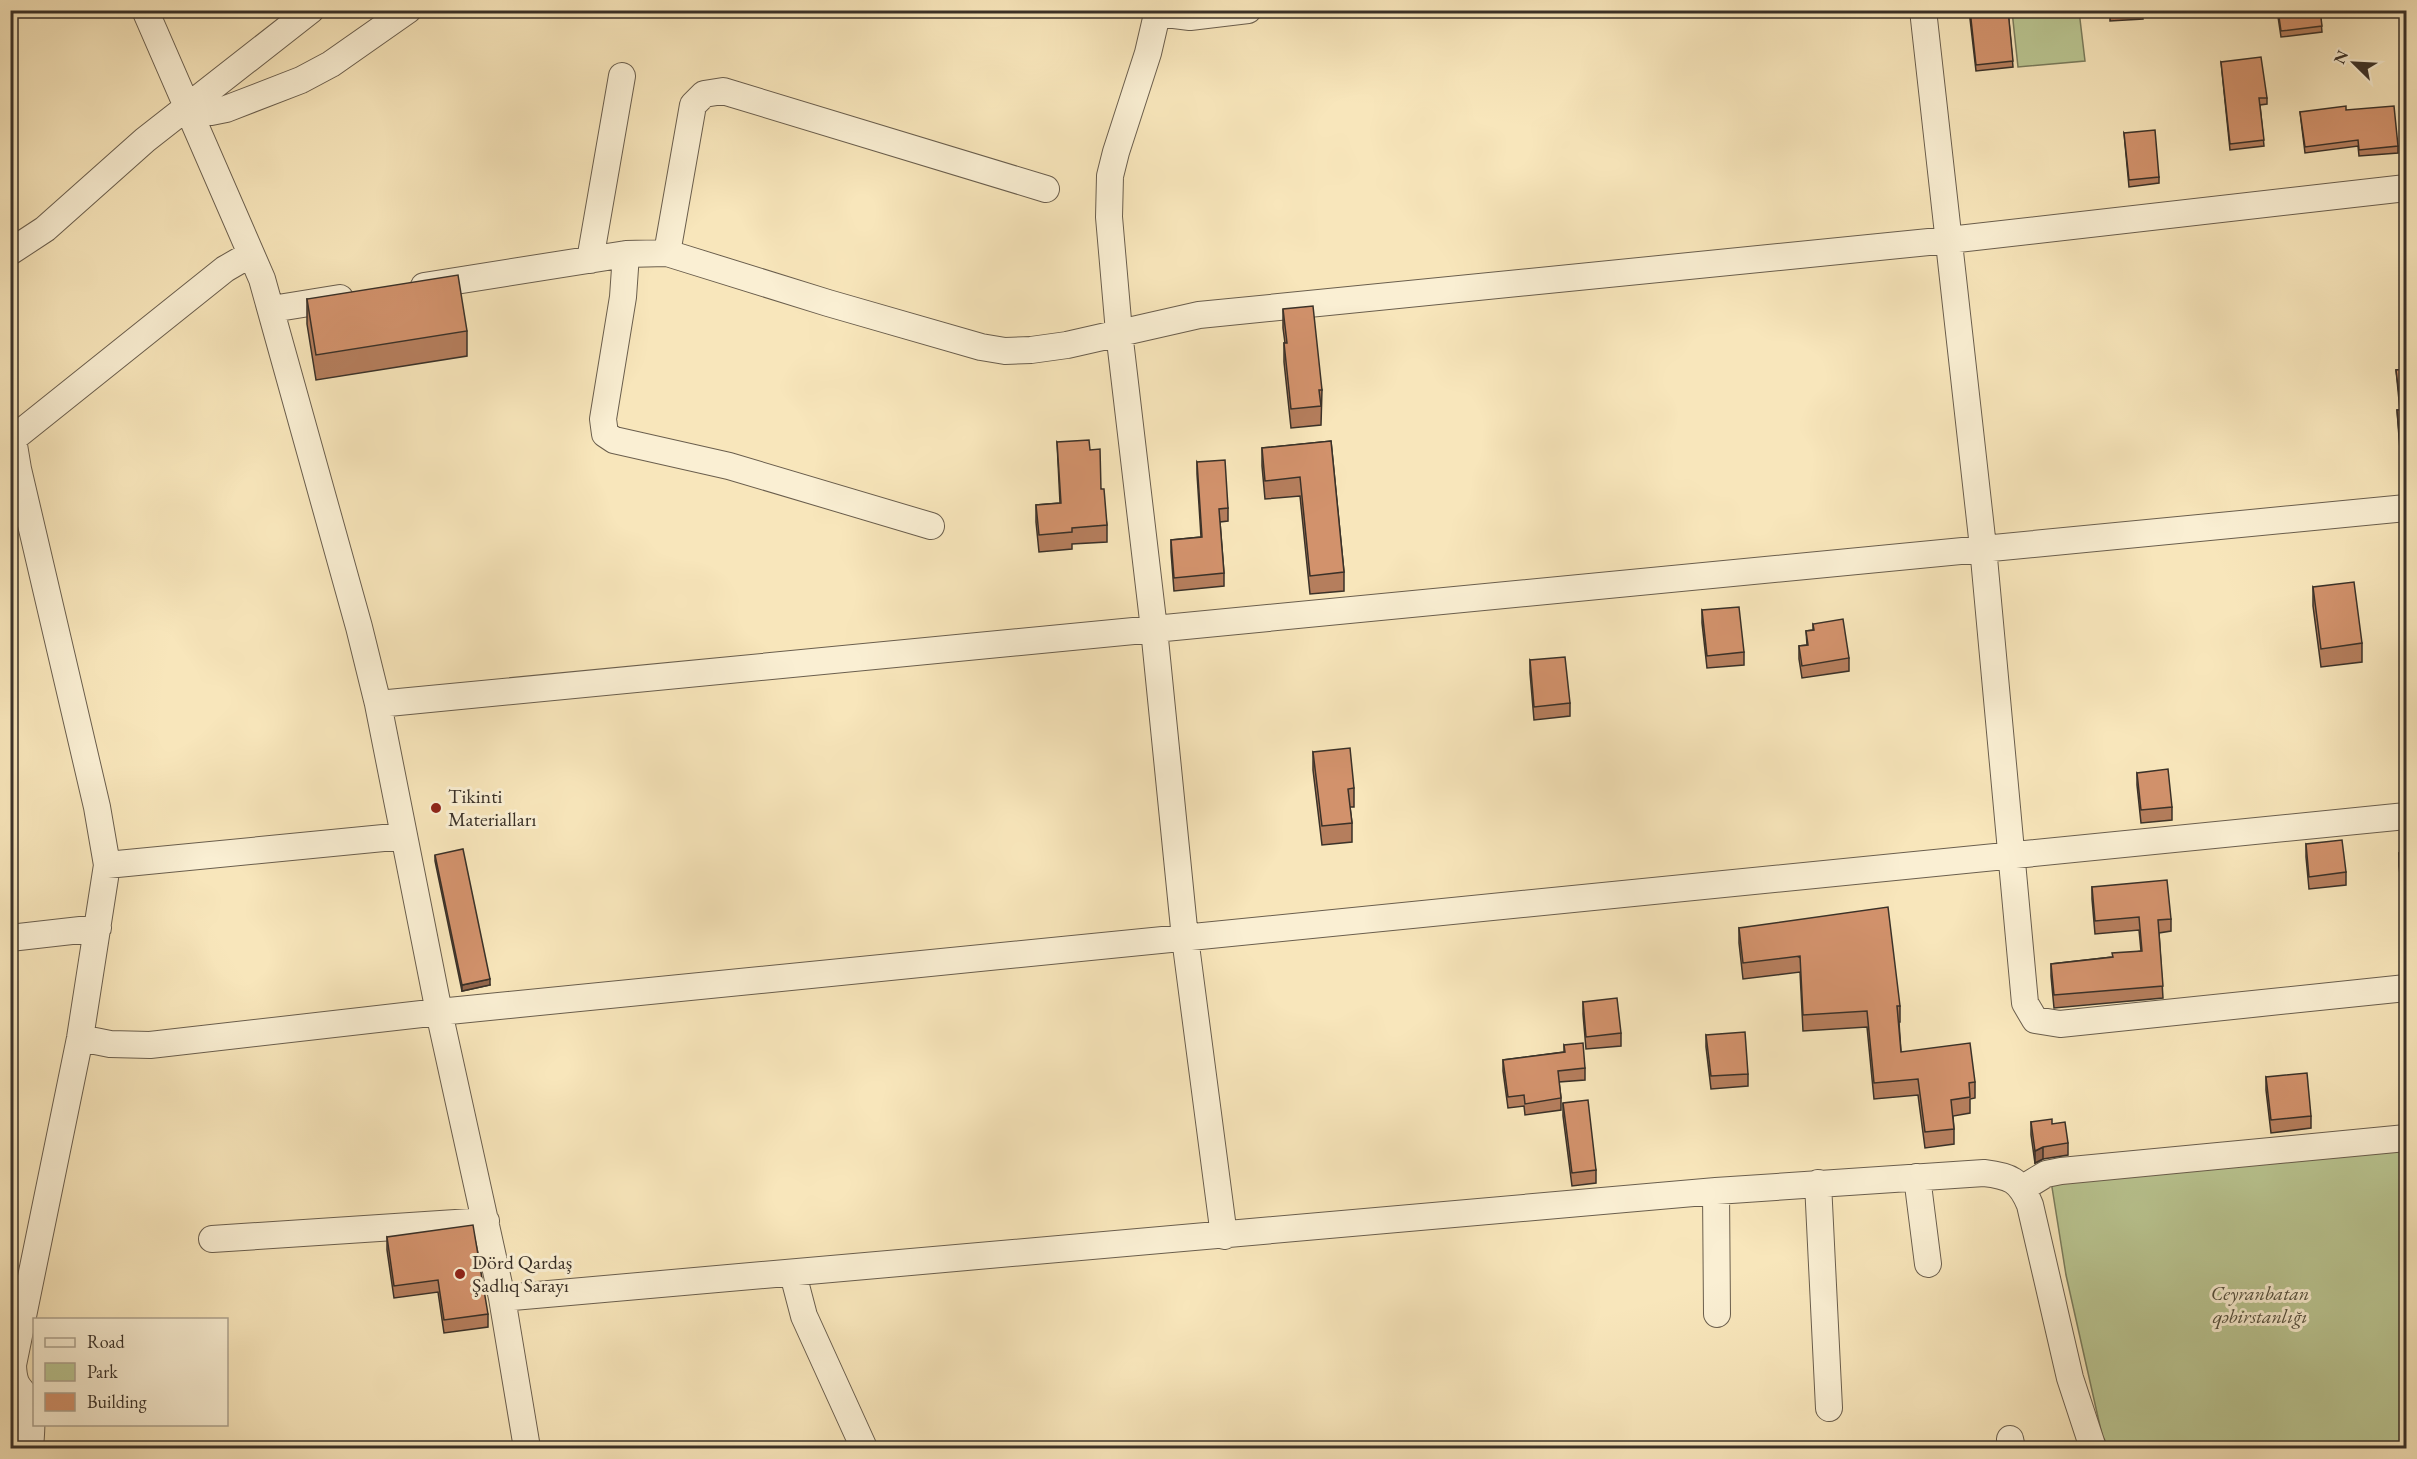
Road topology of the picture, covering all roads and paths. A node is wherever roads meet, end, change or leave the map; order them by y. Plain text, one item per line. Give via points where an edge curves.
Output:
1 (145, 10) edge
2 (311, 10) edge
3 (408, 10) edge
4 (1248, 10) edge
5 (1923, 10) edge
6 (1158, 12) edge
7 (622, 76) dead end
8 (188, 107) junction
9 (2406, 188) edge
10 (1046, 189) dead end
11 (1949, 240) junction
12 (10, 252) edge
13 (667, 252) junction
14 (251, 254) junction
15 (627, 254) junction
16 (590, 260) junction
17 (399, 289) edge
18 (364, 295) edge
19 (272, 309) junction
20 (1119, 332) junction
21 (12, 440) edge
22 (2406, 507) edge
23 (931, 526) dead end
24 (1983, 547) junction
25 (1154, 628) junction
26 (378, 704) junction
27 (2406, 816) edge
28 (404, 836) junction
29 (2013, 855) junction
30 (107, 865) junction
31 (98, 928) junction
32 (10, 938) edge
33 (1185, 938) junction
34 (2406, 988) edge
35 (440, 1012) junction
36 (80, 1038) junction
37 (2406, 1137) edge
38 (1917, 1177) junction
39 (1818, 1183) junction
40 (2023, 1188) junction
41 (1716, 1191) junction
42 (486, 1221) junction
43 (1224, 1236) junction
44 (212, 1239) dead end
45 (1928, 1263) dead end
46 (793, 1274) junction
47 (502, 1298) junction
48 (1717, 1314) dead end
49 (1830, 1408) dead end
50 (30, 1449) edge
51 (527, 1449) edge
52 (864, 1449) edge
53 (2093, 1449) edge

1 - 8 street
2 - 8 street
3 - 8 street via 331,64 300,80 226,109 211,112
4 - 6 street via 1190,17
5 - 11 street
6 - 20 street via 1110,176 1109,217
7 - 16 street
8 - 12 street via 113,167 45,229
8 - 14 street
9 - 11 street
10 - 13 street via 723,91 704,94 693,105
11 - 20 street via 1199,315
11 - 24 street
13 - 15 street
13 - 20 street via 828,303 1005,351 1067,345
14 - 19 street
14 - 21 street via 225,269
15 - 16 street
15 - 23 street via 603,419 605,434 614,440 729,465
16 - 17 street
18 - 19 street
19 - 26 street
20 - 25 street
21 - 30 street
22 - 24 street
24 - 25 street
24 - 29 street
25 - 26 street
25 - 33 street
26 - 28 street
27 - 29 street
28 - 30 street
28 - 35 street
29 - 33 street
29 - 34 street via 2025,1003 2035,1020 2060,1024
30 - 31 street
31 - 32 street
31 - 36 street
33 - 35 street
33 - 43 street
35 - 36 street via 150,1045
35 - 42 street
36 - 50 street via 13,1365 14,1381 29,1406
37 - 40 street via 2061,1171 2046,1174
38 - 39 street
38 - 40 street via 1984,1173 2002,1175
38 - 45 street
39 - 41 street
39 - 49 street
40 - 53 street via 2070,1378
41 - 43 street
41 - 48 street
42 - 44 street
42 - 47 street
43 - 46 street
46 - 47 street
46 - 52 street via 804,1316
47 - 51 street

